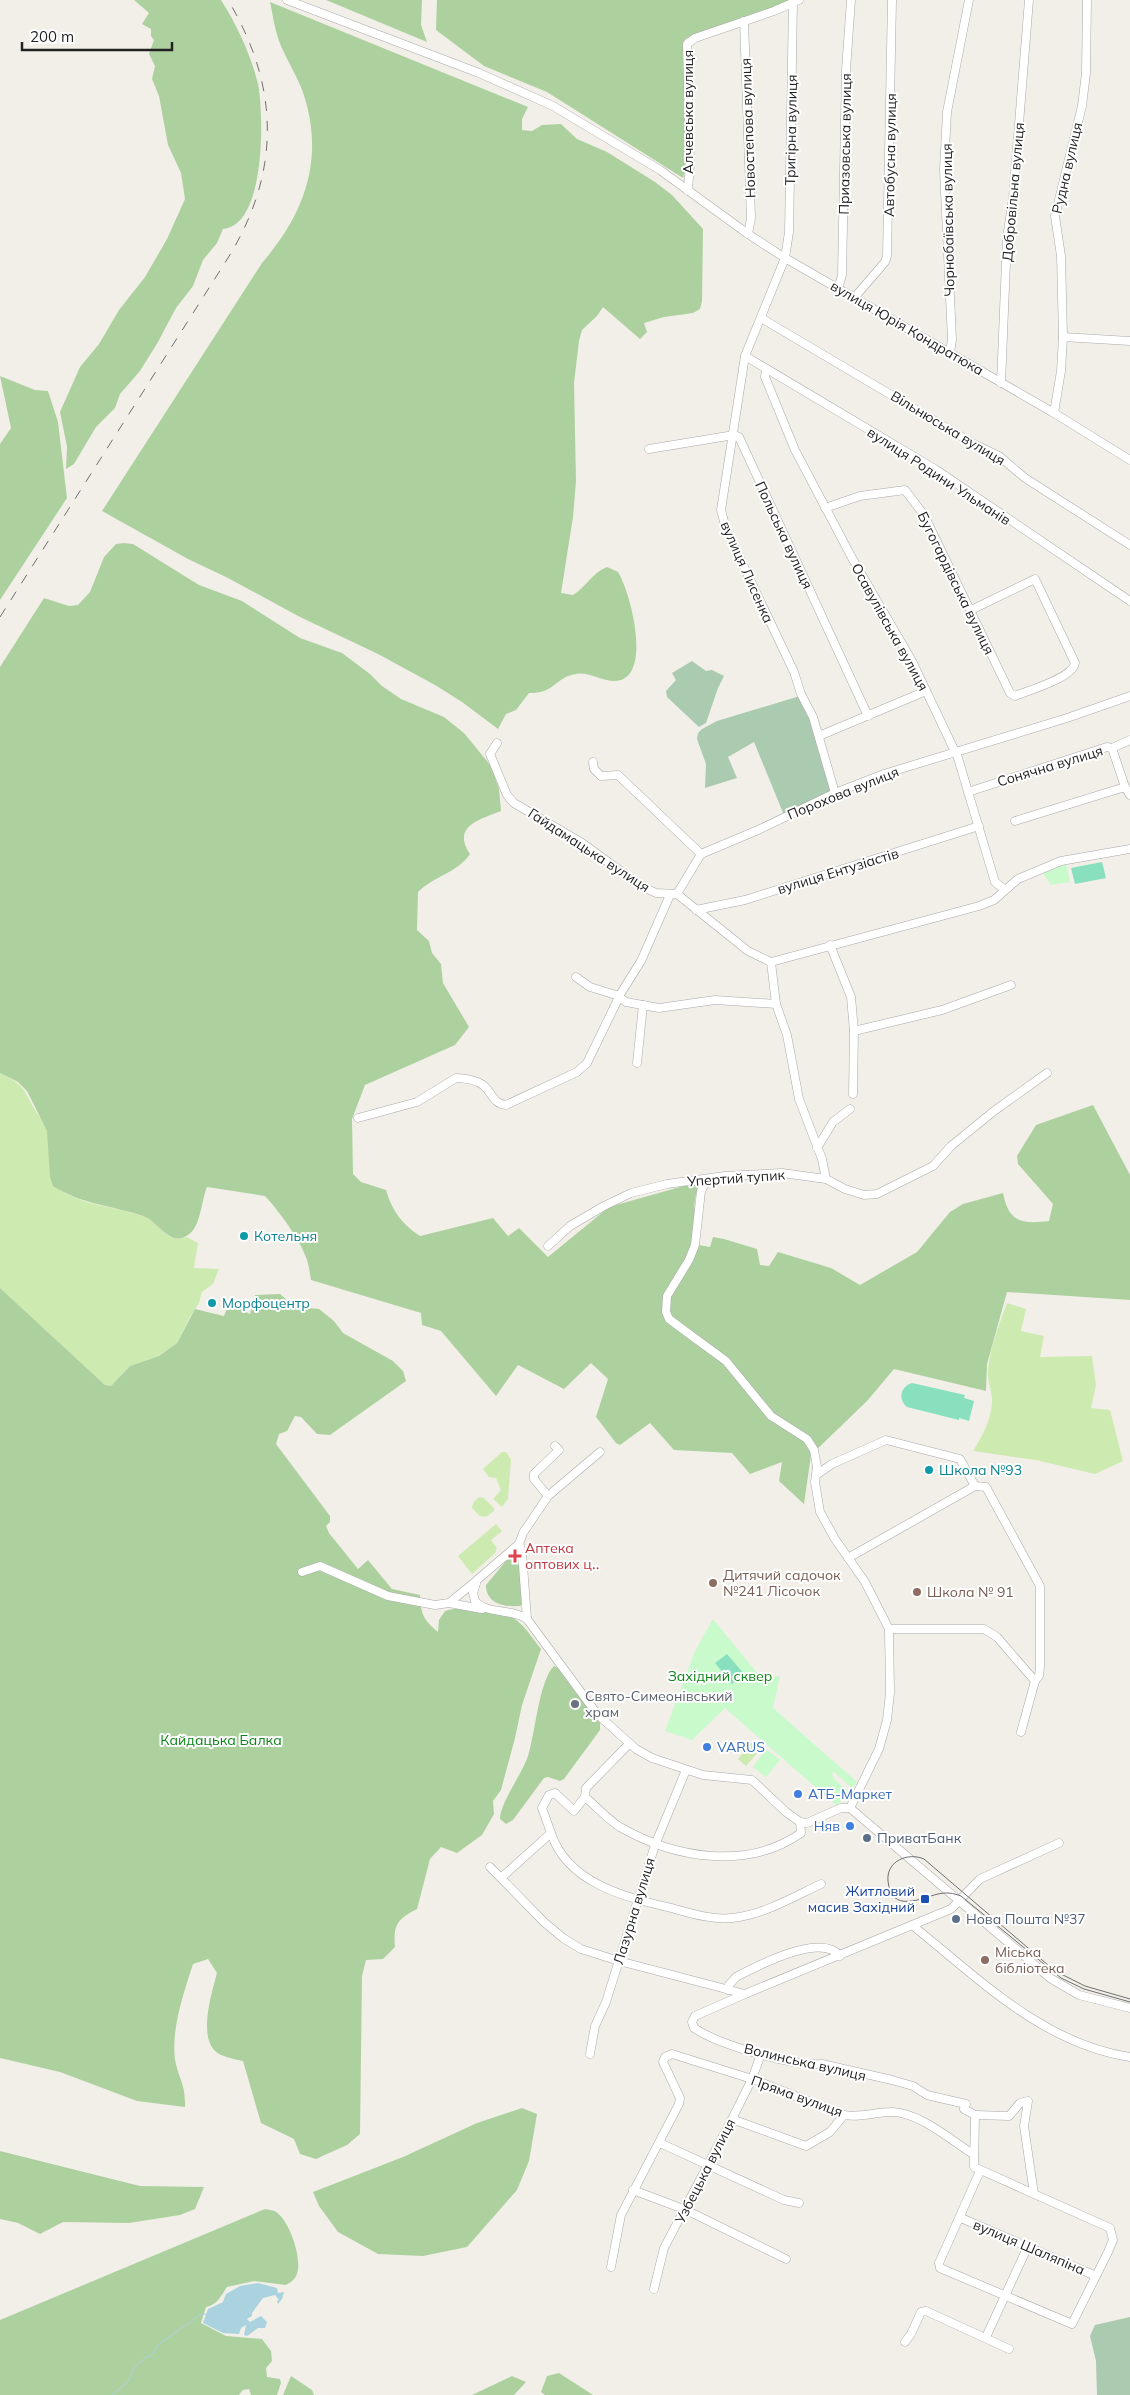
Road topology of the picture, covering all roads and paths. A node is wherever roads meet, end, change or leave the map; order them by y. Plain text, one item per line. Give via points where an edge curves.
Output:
1 (287, 0) edge
2 (851, 0) edge
3 (892, 0) edge
4 (969, 0) edge
5 (1029, 0) edge
6 (1087, 0) edge
7 (796, 1) edge
8 (744, 21) junction
9 (688, 190) junction
10 (748, 234) junction
11 (785, 258) junction
12 (838, 289) junction
13 (854, 298) junction
14 (761, 318) junction
15 (1063, 337) junction
16 (1130, 341) edge
17 (950, 353) junction
18 (745, 356) junction
19 (766, 369) junction
20 (1001, 383) junction
21 (1054, 413) junction
22 (734, 435) junction
23 (649, 449) dead end
24 (1130, 460) edge
25 (825, 508) junction
26 (1130, 545) edge
27 (1130, 601) edge
28 (971, 610) junction
29 (926, 692) junction
30 (1130, 696) edge
31 (868, 716) junction
32 (819, 736) junction
33 (1130, 740) edge
34 (497, 743) dead end
35 (1112, 748) junction
36 (955, 753) junction
37 (593, 762) dead end
38 (1125, 786) junction
39 (968, 792) junction
40 (835, 793) junction
41 (1130, 795) edge
42 (1015, 821) dead end
43 (979, 826) junction
44 (1130, 849) edge
45 (701, 854) junction
46 (1004, 889) junction
47 (673, 895) junction
48 (696, 910) junction
49 (830, 945) junction
50 (771, 962) junction
51 (576, 978) dead end
52 (1011, 985) dead end
53 (620, 998) junction
54 (776, 1004) junction
55 (643, 1005) junction
56 (854, 1031) junction
57 (637, 1063) dead end
58 (1047, 1073) dead end
59 (853, 1094) dead end
60 (850, 1109) dead end
61 (358, 1118) dead end
62 (817, 1148) junction
63 (826, 1179) junction
64 (707, 1180) junction
65 (548, 1246) dead end
66 (555, 1446) dead end
67 (600, 1452) dead end
68 (816, 1475) junction
69 (975, 1486) junction
70 (548, 1496) junction
71 (519, 1544) junction
72 (848, 1558) junction
73 (302, 1572) dead end
74 (477, 1580) junction
75 (450, 1603) junction
76 (490, 1610) junction
77 (527, 1619) junction
78 (889, 1630) junction
79 (1034, 1681) junction
80 (1022, 1732) dead end
81 (629, 1744) junction
82 (686, 1770) junction
83 (585, 1797) junction
84 (850, 1808) junction
85 (800, 1822) junction
86 (551, 1833) junction
87 (1059, 1843) dead end
88 (655, 1845) junction
89 (490, 1867) dead end
90 (502, 1877) junction
91 (821, 1884) dead end
92 (638, 1900) junction
93 (959, 1900) junction
94 (912, 1925) junction
95 (840, 1956) junction
96 (619, 1961) junction
97 (728, 1990) junction
98 (745, 1994) junction
99 (1130, 2008) edge
100 (590, 2054) dead end
101 (761, 2054) junction
102 (1130, 2058) edge
103 (752, 2079) junction
104 (844, 2114) junction
105 (975, 2116) junction
106 (732, 2119) junction
107 (660, 2142) junction
108 (974, 2154) junction
109 (707, 2164) junction
110 (980, 2171) junction
111 (633, 2190) junction
112 (1034, 2194) junction
113 (799, 2203) dead end
114 (686, 2210) junction
115 (961, 2218) junction
116 (1028, 2246) junction
117 (786, 2259) dead end
118 (611, 2267) dead end
119 (1096, 2276) junction
120 (654, 2290) dead end
121 (1005, 2295) junction
122 (986, 2337) junction
123 (905, 2342) dead end
124 (1009, 2349) dead end

1 - 9 street, вулиця Юрія Кондратюка via 553,106 623,146
2 - 12 street, Приазовська вулиця via 846,70 842,275
3 - 13 street, Автобусна вулиця via 887,256
4 - 17 street, Чорнобаївська вулиця via 948,112 944,170
5 - 20 street, Добровільна вулиця via 1007,238
6 - 15 street, Рудна вулиця via 1082,106 1055,216 1061,256
7 - 8 street
7 - 11 street, Тригірна вулиця via 789,232
8 - 9 street, Алчевська вулиця via 695,38 686,48 689,77
8 - 10 street, Новостепова вулиця via 751,218
9 - 10 street, вулиця Юрія Кондратюка
10 - 11 street, вулиця Юрія Кондратюка
11 - 12 street, вулиця Юрія Кондратюка
11 - 14 street, вулиця Лисенка
12 - 13 street, вулиця Юрія Кондратюка
13 - 17 street, вулиця Юрія Кондратюка
14 - 18 street, вулиця Лисенка
14 - 26 street, Вільнюська вулиця via 999,456 1025,478
15 - 16 street
15 - 21 street, Рудна вулиця
17 - 20 street, вулиця Юрія Кондратюка
18 - 19 street, вулиця Родини Ульманів
18 - 22 street, вулиця Лисенка
19 - 25 street, Осавулівська вулиця via 765,376 781,416
19 - 27 street, вулиця Родини Ульманів via 934,469
20 - 21 street, вулиця Юрія Кондратюка
21 - 24 street, вулиця Юрія Кондратюка
22 - 23 street
22 - 31 street, Польська вулиця via 739,437 744,447
22 - 32 street, вулиця Лисенка via 721,510 726,529 794,672
25 - 28 street, Бугогардівська вулиця via 860,496 905,490 924,515
25 - 29 street, Осавулівська вулиця via 912,661
28 - 28 street, Бугогардівська вулиця via 1010,694 1015,696 1040,685 1046,686 1071,673 1074,668 1075,663 1035,579
29 - 31 street
29 - 36 street, Осавулівська вулиця
30 - 36 street, Порохова вулиця
31 - 32 street
32 - 40 street, вулиця Лисенка
33 - 35 street, Сонячна вулиця
34 - 47 street, Гайдамацька вулиця via 490,754 507,795 514,802 582,843 641,886 656,893
35 - 38 street
35 - 39 street, Сонячна вулиця
36 - 39 street, Осавулівська вулиця
36 - 40 street, Порохова вулиця via 884,774
37 - 45 street via 594,769 601,776 618,775
38 - 41 street
38 - 42 street
39 - 43 street, Осавулівська вулиця
40 - 45 street, Порохова вулиця
43 - 46 street, Осавулівська вулиця via 995,882
43 - 48 street, вулиця Ентузіастів via 755,897
44 - 46 street via 1061,861 1018,879
45 - 47 street
46 - 49 street via 994,900 979,906
47 - 48 street, Гайдамацька вулиця
47 - 53 street
48 - 50 street, Гайдамацька вулиця via 748,951
49 - 50 street
49 - 56 street via 851,997
50 - 54 street
51 - 53 street
52 - 56 street via 942,1010
53 - 55 street
53 - 61 street via 587,1062 577,1072 520,1100 500,1104 484,1086 456,1078 417,1102
54 - 55 street via 724,1000 677,1007
54 - 62 street via 787,1035 798,1099
55 - 57 street
56 - 59 street
58 - 63 street, Упертий тупик via 951,1146 933,1166 876,1194 858,1193
60 - 62 street via 834,1122
62 - 63 street
63 - 64 street, Упертий тупик via 782,1173
64 - 65 street, Упертий тупик via 668,1184 631,1193 574,1223
64 - 68 street via 701,1192 695,1245 667,1296 666,1312 681,1328 726,1361 771,1416 807,1439 814,1450
66 - 70 street via 559,1450 534,1474 534,1479
67 - 70 street
68 - 69 street via 839,1460 889,1440 960,1460
68 - 72 street via 820,1512
69 - 72 street
69 - 79 street via 986,1488 1040,1586 1040,1666 1039,1676
70 - 71 street
71 - 74 street
71 - 77 street
72 - 78 street
73 - 75 street via 320,1566 400,1600 436,1605
74 - 75 street
74 - 76 street via 473,1598
75 - 76 street
76 - 77 street via 511,1612
77 - 81 street via 597,1714
78 - 79 street via 984,1629 997,1637
78 - 84 street via 887,1720 877,1756
79 - 80 street
81 - 82 street via 652,1758
81 - 83 street via 586,1788
82 - 85 street via 715,1777 752,1780
82 - 88 street, Лазурна вулиця
83 - 86 street via 574,1811 555,1793 548,1795 542,1808
83 - 88 street via 618,1826
84 - 85 street via 841,1808 808,1823
84 - 93 street
85 - 88 street via 800,1833 787,1843 760,1852 698,1856
86 - 90 street
86 - 92 street via 566,1859 581,1874 609,1890
87 - 93 street, Волинська вулиця via 980,1879
88 - 92 street, Лазурна вулиця
89 - 90 street
90 - 96 street via 563,1938
91 - 92 street via 746,1916 729,1919 702,1916
92 - 96 street, Лазурна вулиця
93 - 94 street, Волинська вулиця via 951,1909
93 - 99 street via 1038,1969 1066,1989
94 - 95 street, Волинська вулиця
94 - 102 street via 1032,2020 1060,2036 1102,2052
95 - 97 street via 828,1948 800,1950 736,1977
95 - 98 street, Волинська вулиця
96 - 97 street
96 - 100 street, Лазурна вулиця via 595,2026
97 - 98 street
98 - 101 street, Волинська вулиця via 695,2016 692,2022 694,2028 721,2042
101 - 103 street, Узбецька вулиця
101 - 105 street, Волинська вулиця via 822,2064 913,2086 927,2095 966,2104 964,2109
103 - 104 street, Пряма вулиця
103 - 106 street, Узбецька вулиця
103 - 107 street, Пряма вулиця via 672,2054 665,2057 663,2062 680,2098
104 - 106 street via 830,2132 806,2146
104 - 108 street, Пряма вулиця via 907,2113
105 - 108 street
105 - 112 street via 1009,2116 1020,2103 1028,2101 1024,2126
106 - 109 street, Узбецька вулиця
107 - 109 street
107 - 111 street
108 - 110 street via 974,2168
109 - 113 street via 784,2200
109 - 114 street, Узбецька вулиця
110 - 112 street
110 - 115 street
111 - 114 street
111 - 118 street via 621,2215
112 - 119 street via 1110,2228 1113,2240
114 - 117 street
114 - 120 street, Узбецька вулиця via 664,2248
115 - 116 street, вулиця Шаляпіна
115 - 121 street via 940,2268
116 - 119 street, вулиця Шаляпіна
116 - 121 street
119 - 121 street via 1072,2324
121 - 122 street
122 - 123 street via 930,2312 921,2312
122 - 124 street

